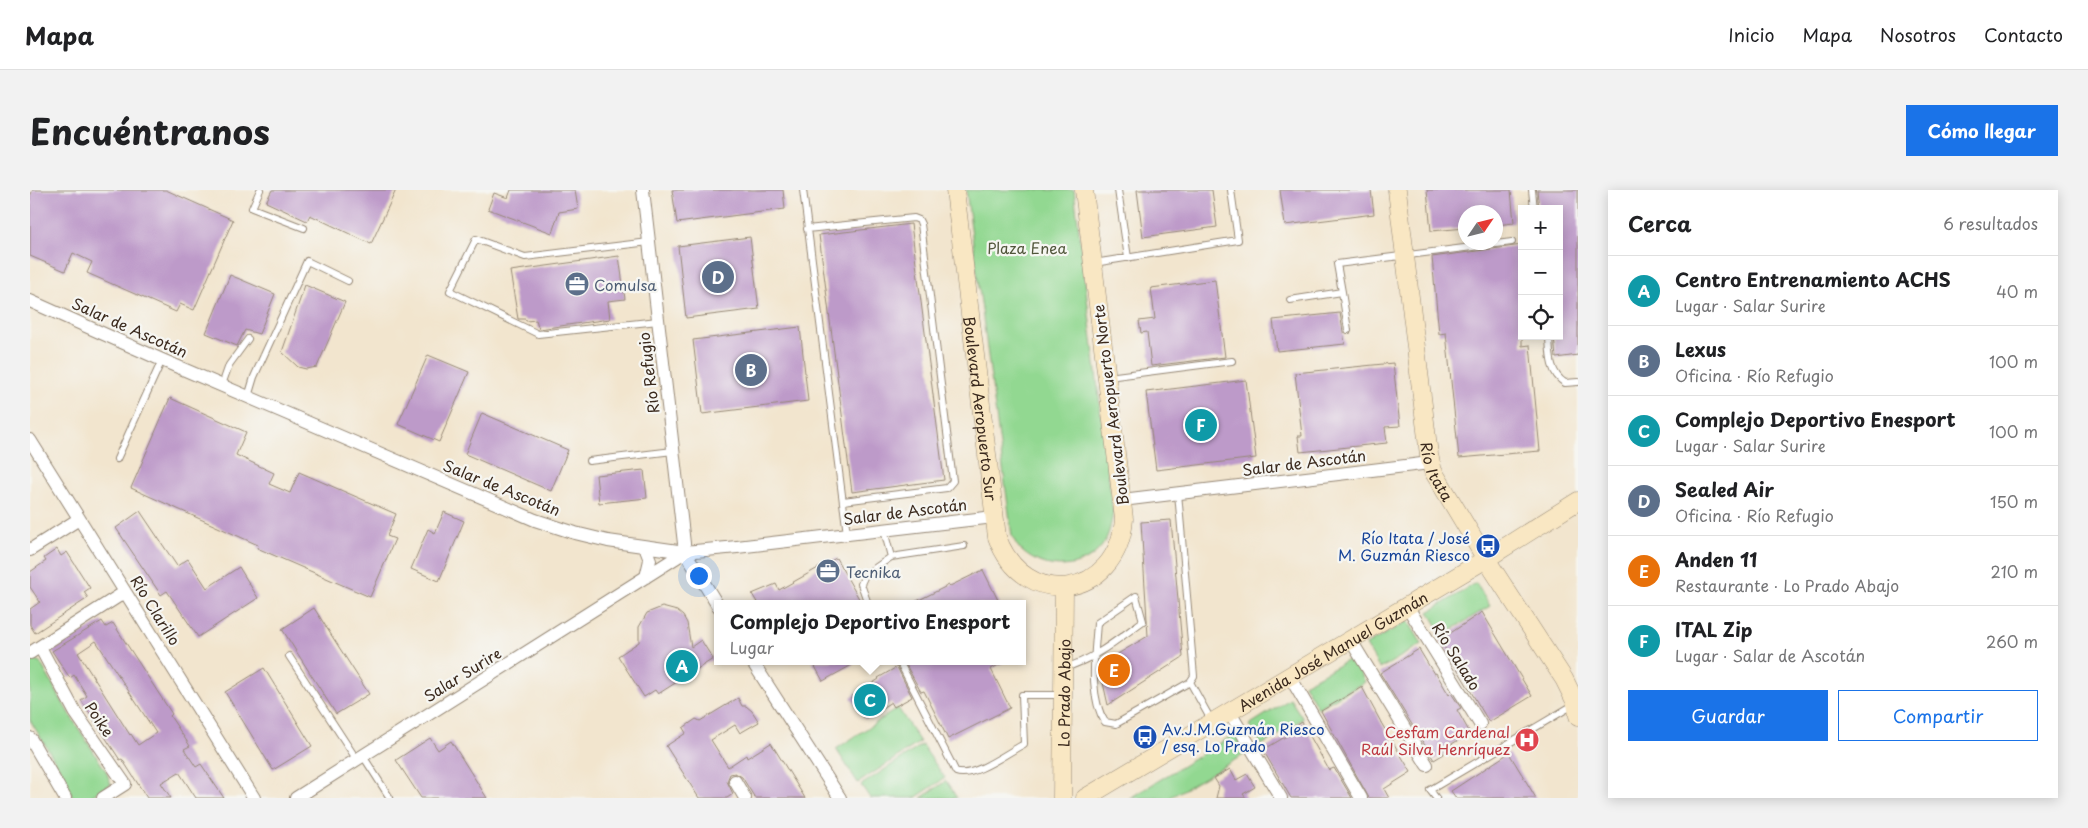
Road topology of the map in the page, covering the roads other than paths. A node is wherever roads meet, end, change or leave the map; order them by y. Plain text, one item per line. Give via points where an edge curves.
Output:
1 (260, 190) edge
2 (643, 190) edge
3 (803, 190) edge
4 (955, 190) edge
5 (1084, 190) edge
6 (1118, 190) edge
7 (1231, 190) edge
8 (1397, 190) edge
9 (1532, 190) edge
10 (1534, 205) edge
11 (304, 228) dead end
12 (807, 228) junction
13 (649, 242) junction
14 (1512, 242) dead end
15 (1404, 254) junction
16 (1128, 258) junction
17 (1093, 263) junction
18 (348, 281) dead end
19 (1342, 292) junction
20 (1290, 300) dead end
21 (30, 301) edge
22 (658, 321) junction
23 (1348, 330) dead end
24 (248, 339) dead end
25 (1548, 340) edge
26 (162, 360) junction
27 (1232, 361) dead end
28 (1107, 377) junction
29 (1578, 382) edge
30 (222, 385) junction
31 (248, 397) junction
32 (30, 440) edge
33 (673, 451) junction
34 (116, 459) dead end
35 (589, 461) dead end
36 (1430, 463) junction
37 (1178, 493) junction
38 (1122, 500) junction
39 (843, 501) junction
40 (1578, 501) edge
41 (994, 516) junction
42 (79, 519) junction
43 (884, 530) junction
44 (847, 534) junction
45 (964, 546) dead end
46 (645, 547) junction
47 (30, 550) edge
48 (685, 552) junction
49 (891, 557) junction
50 (1486, 559) junction
51 (646, 577) junction
52 (1064, 588) junction
53 (125, 592) junction
54 (714, 600) edge
55 (867, 600) edge
56 (1407, 606) junction
57 (1350, 639) junction
58 (35, 650) edge
59 (288, 656) dead end
60 (1095, 656) junction
61 (755, 665) edge
62 (900, 665) edge
63 (1063, 668) junction
64 (1289, 675) junction
65 (1192, 679) junction
66 (1063, 695) junction
67 (1577, 710) edge
68 (1229, 711) junction
69 (1211, 722) junction
70 (1480, 724) dead end
71 (30, 738) edge
72 (360, 758) junction
73 (1427, 765) dead end
74 (735, 781) dead end
75 (65, 798) edge
76 (103, 798) edge
77 (254, 798) edge
78 (296, 798) edge
79 (390, 798) edge
80 (745, 798) edge
81 (840, 798) edge
82 (1062, 798) edge
83 (1085, 798) edge
84 (1281, 798) edge
85 (1361, 798) edge
86 (1436, 798) edge

1 - 11 lane via 252,208
2 - 13 street, Río Refugio
3 - 12 lane
4 - 41 street, Boulevard Aeropuerto Sur
5 - 17 street, Boulevard Aeropuerto Norte
6 - 16 lane
7 - 16 lane via 1238,240
8 - 15 street, Río Itata
9 - 10 lane
12 - 39 lane
12 - 39 lane via 914,218 922,224 953,481 947,488
13 - 22 street, Río Refugio
13 - 22 lane via 525,257 476,239 450,290 538,334
14 - 15 lane
15 - 19 lane via 1337,264
15 - 36 street, Río Itata
16 - 17 lane
17 - 28 street, Boulevard Aeropuerto Norte
18 - 31 lane via 307,261 254,376
19 - 20 lane
19 - 23 lane
21 - 26 street, Salar de Ascotán
22 - 33 street, Río Refugio
24 - 30 lane via 229,366
25 - 29 lane via 1552,369 1556,375 1565,383
26 - 30 street, Salar de Ascotán
26 - 34 lane
27 - 28 lane
28 - 38 street, Boulevard Aeropuerto Norte
30 - 31 street, Salar de Ascotán
31 - 46 street, Salar de Ascotán via 544,523 600,539
32 - 42 street, Río Clarillo
33 - 35 lane
33 - 48 street, Río Refugio
36 - 37 street, Salar de Ascotán
36 - 50 street, Río Itata
37 - 38 street, Salar de Ascotán
37 - 65 lane
38 - 52 street, Boulevard Aeropuerto Norte via 1123,533 1112,560 1090,580
39 - 44 lane
40 - 50 street, Avenida José Manuel Guzmán
41 - 43 street, Salar de Ascotán
41 - 52 street, Boulevard Aeropuerto Sur via 1000,544 1010,563 1030,579
42 - 47 street
42 - 53 street, Río Clarillo
43 - 44 street, Salar de Ascotán
43 - 49 lane
44 - 48 street, Salar de Ascotán
45 - 49 lane
46 - 48 street, Salar de Ascotán
46 - 51 street via 650,560
48 - 51 street, Salar Surire
48 - 54 street
49 - 55 lane via 866,575 861,584
50 - 56 street, Avenida José Manuel Guzmán
50 - 67 street, Río Itata via 1564,679
51 - 72 street, Salar Surire
52 - 63 street, Lo Prado Abajo
53 - 58 street, Poike
53 - 77 street, Río Clarillo
56 - 57 street, Avenida José Manuel Guzmán
56 - 70 street, Río Salado
57 - 64 street, Avenida José Manuel Guzmán
57 - 73 street
58 - 76 street, Poike via 126,784
59 - 72 lane
60 - 60 lane via 1143,621 1136,596 1097,622
60 - 63 lane
60 - 65 lane via 1095,700 1105,722 1116,724
61 - 81 street
62 - 66 lane via 956,772 963,774 973,772 1024,744 1022,695
63 - 66 street, Lo Prado Abajo
64 - 68 street, Avenida José Manuel Guzmán
64 - 85 street
65 - 69 lane
66 - 82 street, Lo Prado Abajo
67 - 86 lane via 1430,790
68 - 69 street, Avenida José Manuel Guzmán
68 - 84 street
69 - 83 street, Avenida José Manuel Guzmán
71 - 75 street
72 - 78 street, Salar Surire
72 - 79 lane
74 - 80 street

